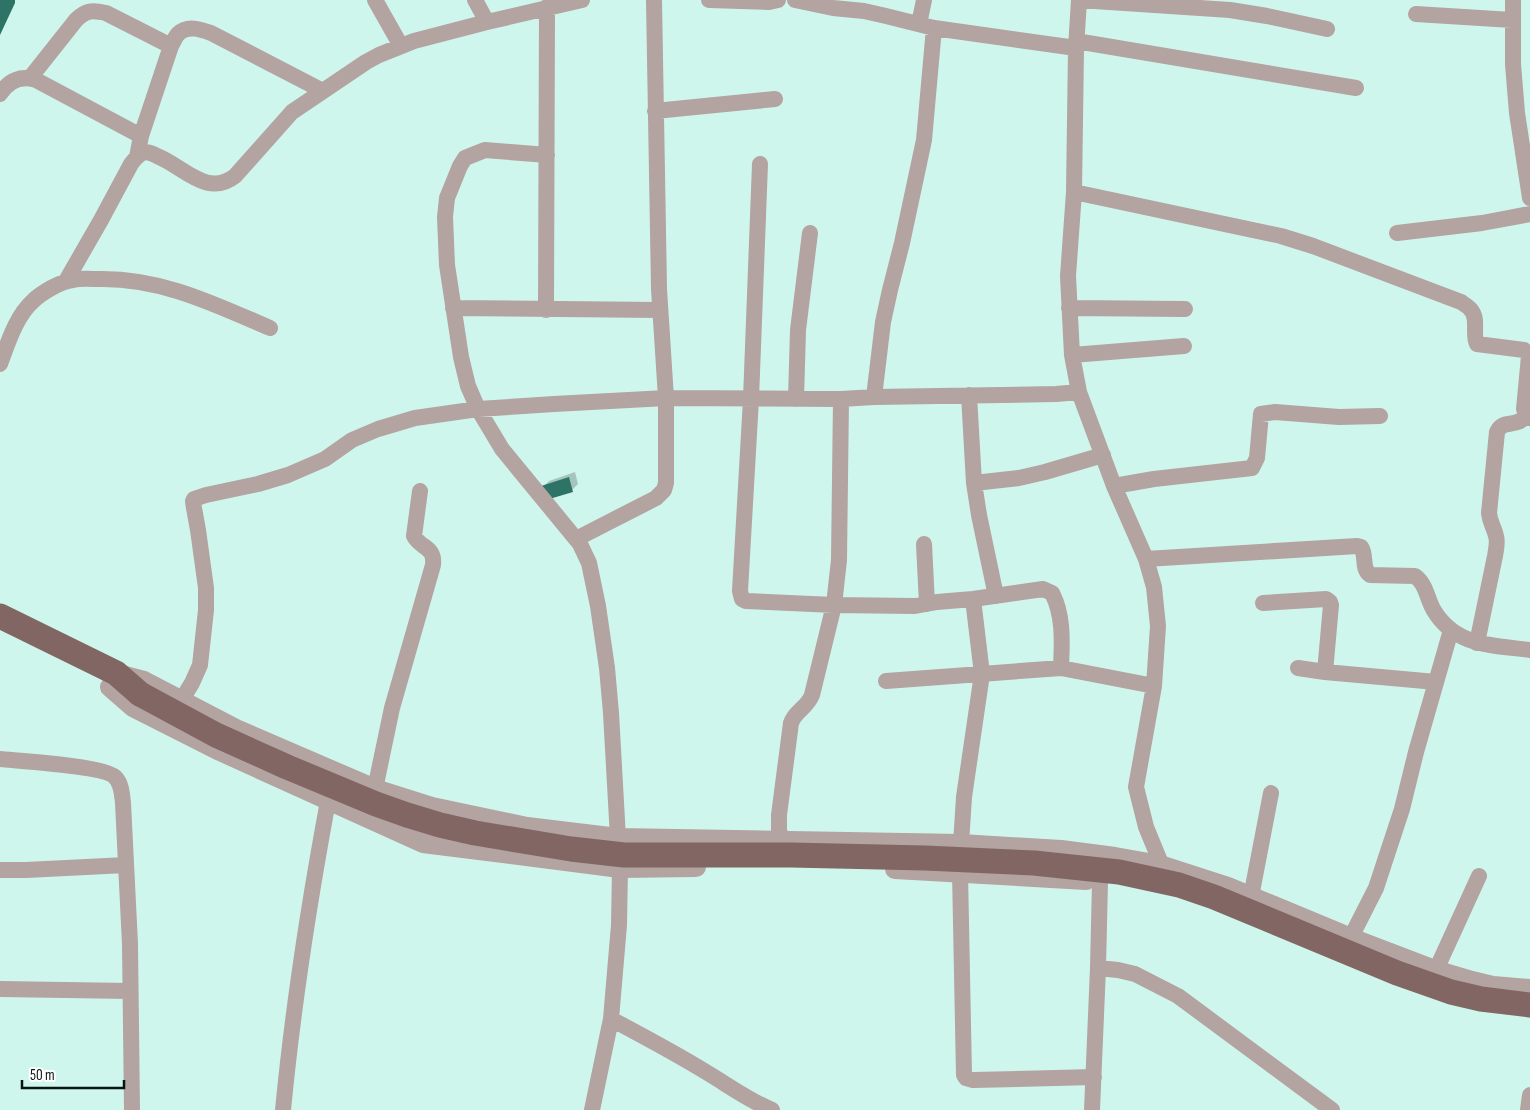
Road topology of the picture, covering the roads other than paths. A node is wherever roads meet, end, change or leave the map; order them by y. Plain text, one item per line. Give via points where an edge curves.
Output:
1 (375, 0) edge
2 (475, 0) edge
3 (582, 0) edge
4 (654, 0) edge
5 (709, 0) edge
6 (778, 0) edge
7 (795, 0) edge
8 (924, 0) edge
9 (1079, 0) edge
10 (1513, 0) edge
11 (866, 6) edge
12 (547, 7) junction
13 (1416, 14) dead end
14 (1512, 20) junction
15 (487, 22) junction
16 (926, 26) junction
17 (1327, 29) dead end
18 (1076, 45) junction
19 (171, 46) junction
20 (401, 46) junction
21 (30, 78) junction
22 (1356, 88) dead end
23 (323, 91) junction
24 (0, 94) edge
25 (775, 99) dead end
26 (655, 111) junction
27 (141, 136) junction
28 (548, 155) junction
29 (137, 157) junction
30 (760, 164) dead end
31 (1074, 192) junction
32 (1530, 198) edge
33 (1530, 214) edge
34 (810, 233) dead end
35 (1397, 233) dead end
36 (66, 281) junction
37 (453, 308) junction
38 (1069, 308) junction
39 (1185, 309) dead end
40 (546, 310) junction
41 (660, 310) junction
42 (270, 328) dead end
43 (1184, 346) dead end
44 (1529, 351) edge
45 (1072, 355) junction
46 (0, 364) edge
47 (1079, 392) junction
48 (969, 395) junction
49 (874, 397) junction
50 (666, 398) junction
51 (751, 399) junction
52 (796, 399) junction
53 (841, 399) junction
54 (478, 409) junction
55 (1380, 416) dead end
56 (1528, 417) edge
57 (1102, 455) junction
58 (974, 483) junction
59 (1114, 486) junction
60 (420, 491) dead end
61 (576, 539) junction
62 (924, 544) dead end
63 (1146, 559) junction
64 (996, 596) junction
65 (973, 600) junction
66 (1263, 603) dead end
67 (927, 604) junction
68 (834, 605) junction
69 (0, 616) edge
70 (1451, 630) junction
71 (0, 632) edge
72 (1477, 643) junction
73 (1530, 650) edge
74 (1061, 668) junction
75 (1298, 668) dead end
76 (1325, 672) junction
77 (982, 674) junction
78 (113, 680) junction
79 (886, 682) dead end
80 (1436, 682) junction
81 (1154, 686) junction
82 (181, 701) junction
83 (0, 759) edge
84 (375, 789) junction
85 (1271, 793) dead end
86 (328, 801) junction
87 (452, 811) junction
88 (618, 838) junction
89 (782, 841) junction
90 (961, 844) junction
91 (446, 846) junction
92 (126, 865) junction
93 (1160, 866) junction
94 (620, 868) junction
95 (0, 870) edge
96 (960, 872) junction
97 (1480, 876) dead end
98 (1100, 880) junction
99 (1155, 890) junction
100 (1251, 897) junction
101 (1242, 919) junction
102 (1351, 938) junction
103 (1339, 960) junction
104 (1098, 968) junction
105 (1435, 970) junction
106 (0, 989) edge
107 (1530, 989) edge
108 (130, 991) junction
109 (1426, 994) junction
110 (1530, 1005) edge
111 (1530, 1016) edge
112 (611, 1019) junction
113 (1094, 1077) junction
114 (1530, 1095) edge
115 (132, 1110) edge
116 (283, 1110) edge
117 (592, 1110) edge
118 (771, 1110) edge
119 (1092, 1110) edge
120 (1332, 1110) edge
121 (1528, 1110) edge

1 - 20 street
2 - 15 street
3 - 12 street
4 - 26 street
5 - 6 street
7 - 11 street via 833,8
8 - 16 street
9 - 17 street via 1230,10
9 - 18 street
10 - 14 street
11 - 16 street
12 - 15 street
12 - 28 street
13 - 14 street
14 - 32 street via 1516,103
15 - 20 street
16 - 18 street
16 - 49 street via 924,140 883,322
18 - 22 street
18 - 31 street
19 - 21 street via 95,10 83,13 76,20
19 - 23 street via 178,34 198,28
19 - 27 street
20 - 23 street via 366,62
21 - 24 street via 12,80
21 - 27 street
23 - 29 street via 292,112 228,181 206,183 151,153
25 - 26 street
26 - 41 street
27 - 29 street
28 - 37 street via 484,150 466,158 460,166 447,198 445,217
28 - 40 street
29 - 36 street
30 - 51 street
31 - 38 street
31 - 44 street via 1246,228 1313,246 1461,302 1472,310 1477,344
33 - 35 street
34 - 52 street via 798,330
36 - 42 street via 112,279 165,287 196,296
36 - 46 street via 40,294 26,309
37 - 40 street
37 - 54 street via 464,371
38 - 39 street
38 - 45 street
40 - 41 street
41 - 50 street
43 - 45 street
44 - 56 street via 1524,409
45 - 47 street
47 - 48 street
47 - 57 street
48 - 49 street
48 - 58 street
49 - 53 street
50 - 51 street
50 - 54 street
50 - 61 street via 667,474 664,490 656,498
51 - 52 street
51 - 68 street via 740,596 746,600
52 - 53 street
53 - 68 street via 840,542
54 - 61 street via 502,450
54 - 82 street via 415,418 378,429 288,475 194,499 206,610 200,664
55 - 59 street via 1264,412 1261,414 1257,458 1252,468
56 - 72 street via 1504,424 1497,432 1489,513 1497,542
57 - 58 street via 1019,478
57 - 59 street
58 - 64 street
59 - 63 street
60 - 84 street via 414,536 433,554 433,565 392,708
61 - 88 street via 591,571 602,635 611,713
62 - 67 street
63 - 70 street via 1357,546 1365,552 1366,572 1370,575 1415,576 1421,580 1433,609
63 - 81 street via 1157,608
64 - 65 street
64 - 74 street via 1039,588 1052,593 1061,626
65 - 67 street
65 - 77 street
66 - 76 street via 1326,599 1330,602
67 - 68 street via 896,607
68 - 89 street via 812,694 791,723 778,823
69 - 78 main road
70 - 72 street
70 - 80 street
71 - 78 main road
72 - 73 street
74 - 77 street
74 - 81 street
75 - 76 street
76 - 80 street
77 - 79 street
77 - 90 street via 964,797
78 - 82 street via 144,681
78 - 86 street via 133,707 220,752
78 - 110 main road, bridge via 216,735 287,767 407,816 448,827 624,855 925,858 1034,863 1119,872 1179,885 1214,897 1397,973 1444,989 1481,999
80 - 102 street via 1402,809 1376,888
81 - 93 street via 1136,787
82 - 84 street via 238,730
83 - 92 street via 91,769 115,777 122,794
84 - 87 street
85 - 100 street
86 - 91 street via 423,843
86 - 116 street via 303,950
87 - 88 street via 527,827
87 - 91 street
88 - 89 street
89 - 90 street
90 - 93 street via 1061,850
91 - 94 street
92 - 95 street
92 - 108 street
93 - 99 street
93 - 100 street
94 - 96 street via 763,866
94 - 112 street
96 - 98 street
96 - 113 street via 964,1075 973,1080
97 - 105 street
98 - 99 street
98 - 104 street
99 - 101 street
100 - 101 street
100 - 102 street
101 - 103 street
102 - 103 street
102 - 105 street
103 - 109 street
104 - 113 street
104 - 120 street via 1135,974 1178,996
105 - 107 street via 1486,984
105 - 109 street
106 - 108 street
108 - 115 street
109 - 111 street via 1471,1007
112 - 117 street
112 - 118 street
113 - 119 street
114 - 121 street

